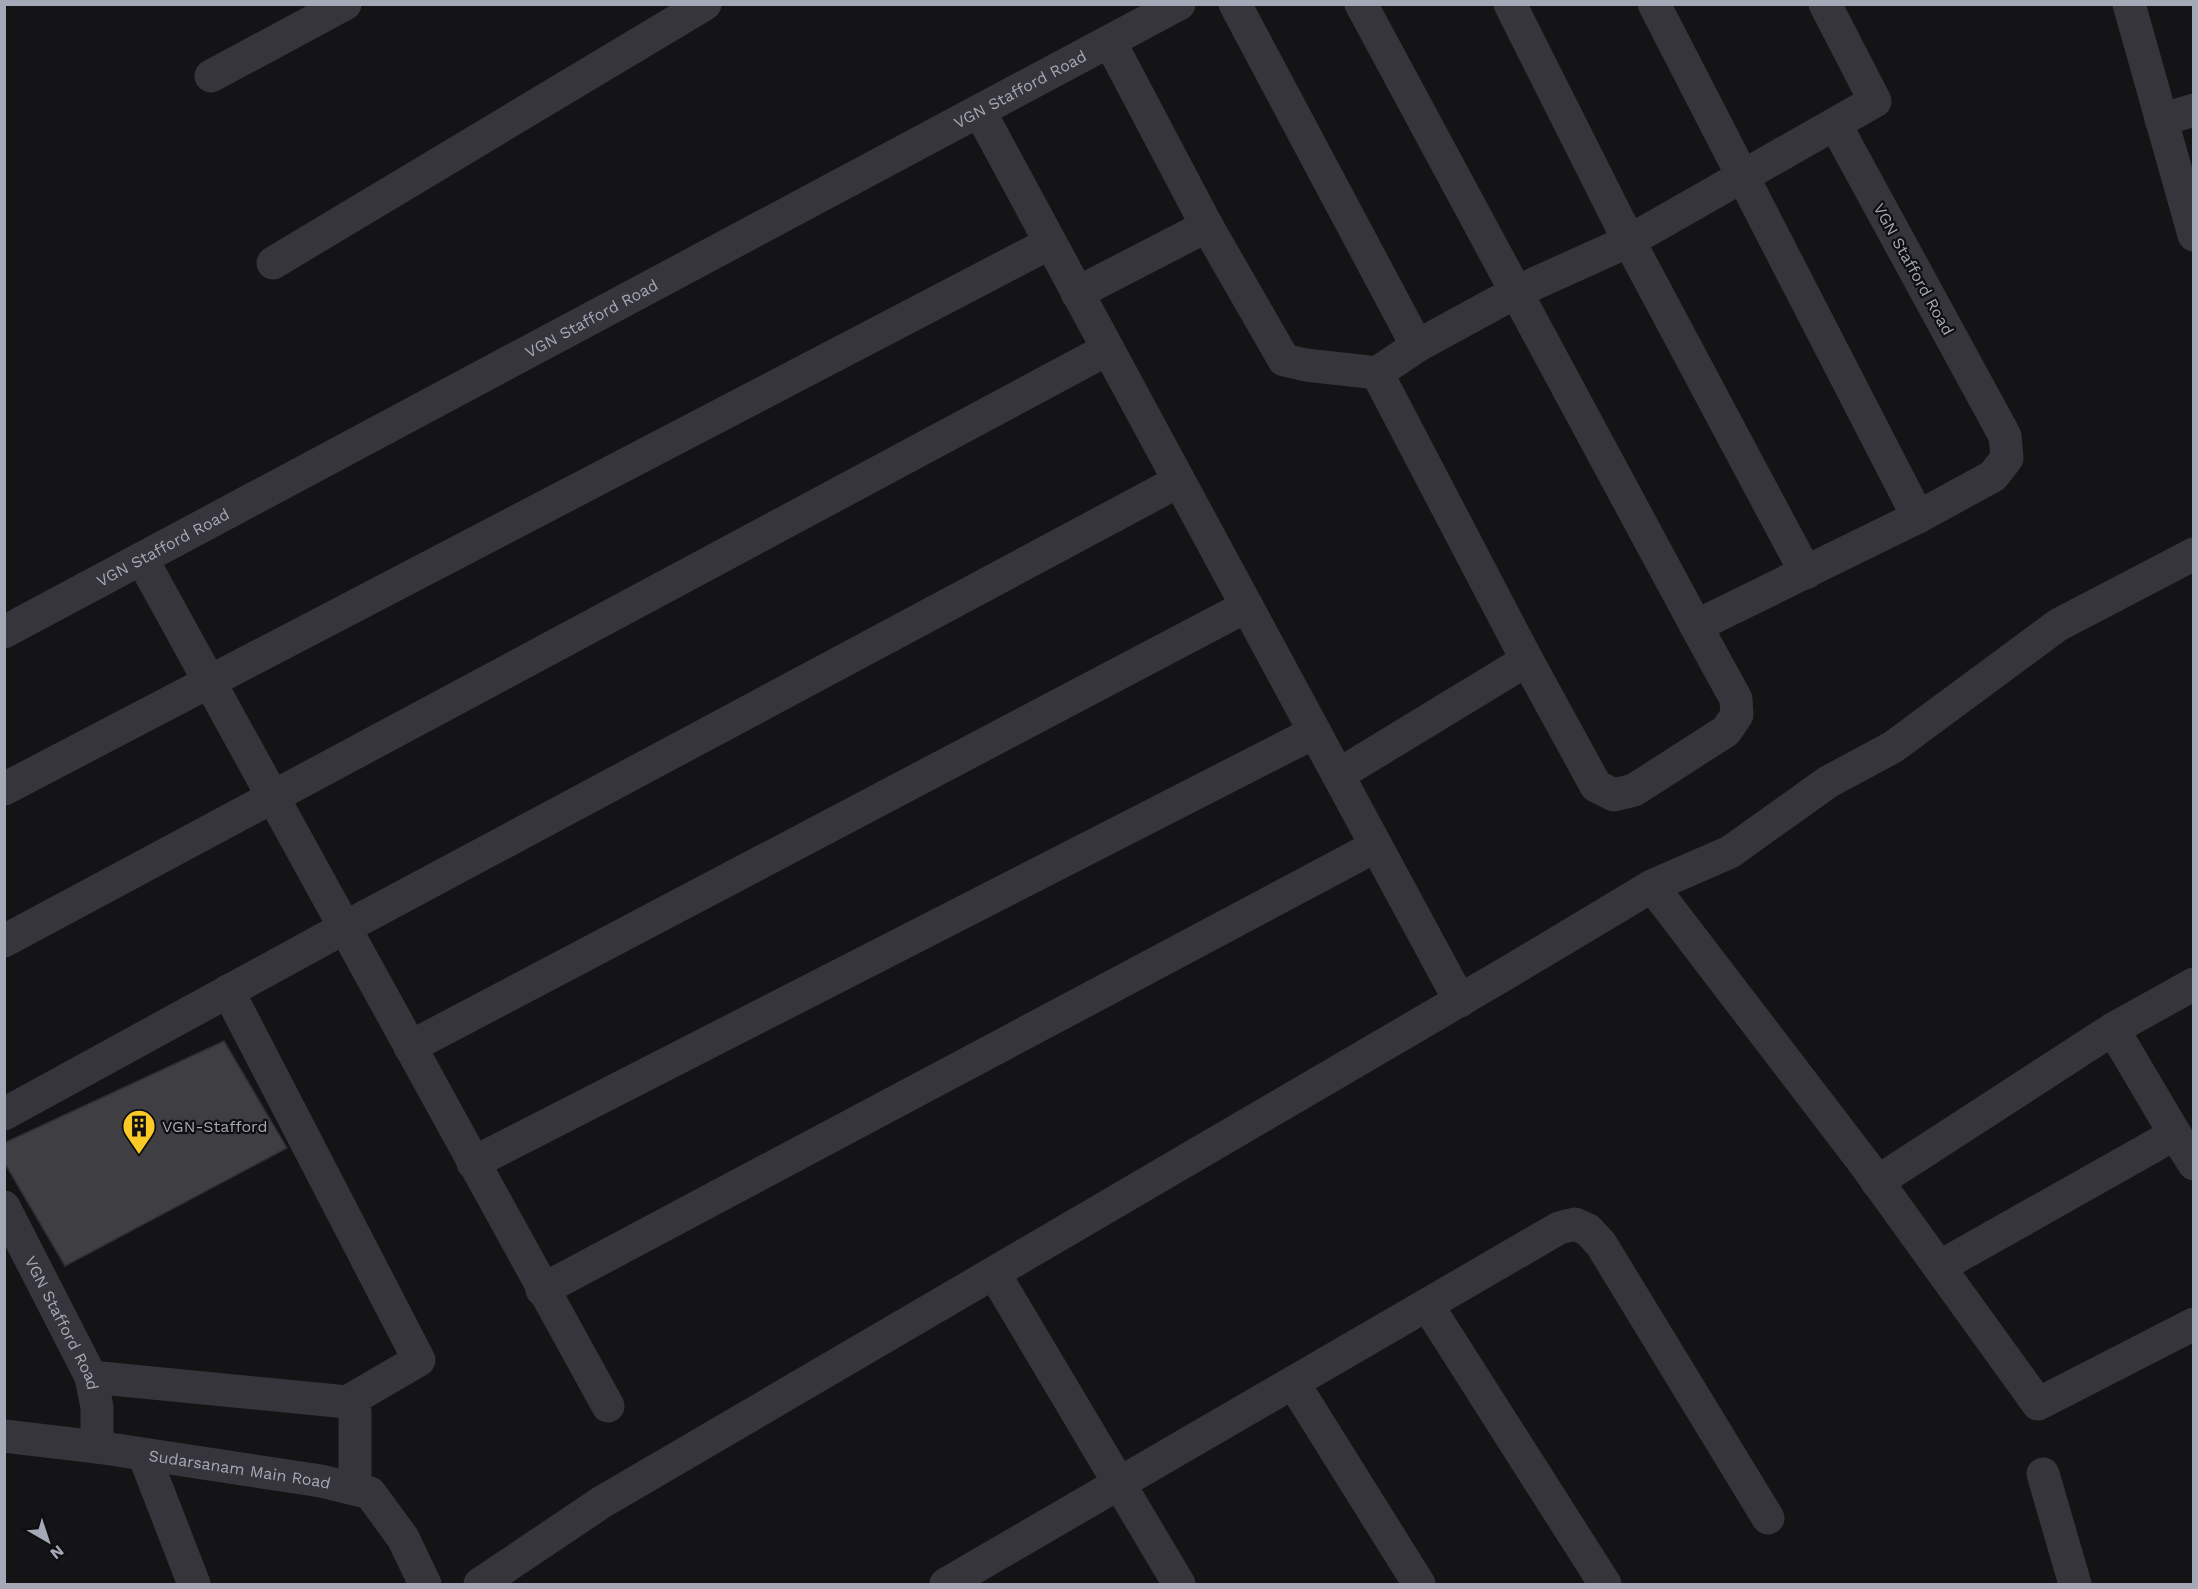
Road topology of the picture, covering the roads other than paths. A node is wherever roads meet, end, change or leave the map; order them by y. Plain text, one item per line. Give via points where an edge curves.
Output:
1 (345, 4) edge
2 (705, 4) edge
3 (1179, 4) edge
4 (1234, 4) edge
5 (1361, 4) edge
6 (1510, 4) edge
7 (1654, 4) edge
8 (1825, 4) edge
9 (2130, 4) edge
10 (1110, 42) junction
11 (211, 76) dead end
12 (2193, 110) edge
13 (980, 112) junction
14 (2161, 120) junction
15 (1835, 124) junction
16 (1742, 176) junction
17 (1207, 225) junction
18 (2193, 235) edge
19 (1629, 240) junction
20 (1050, 243) junction
21 (273, 263) dead end
22 (1516, 292) junction
23 (1077, 293) junction
24 (1417, 346) junction
25 (1107, 349) junction
26 (1377, 373) junction
27 (1179, 481) junction
28 (1918, 517) junction
29 (2193, 554) edge
30 (142, 559) junction
31 (1806, 573) junction
32 (1247, 606) junction
33 (1696, 626) junction
34 (4, 632) edge
35 (1527, 660) junction
36 (209, 683) junction
37 (1315, 732) junction
38 (1338, 775) junction
39 (4, 789) edge
40 (272, 797) junction
41 (1376, 846) junction
42 (1652, 886) junction
43 (344, 928) junction
44 (4, 941) edge
45 (2193, 984) edge
46 (228, 992) junction
47 (1460, 1001) junction
48 (2113, 1029) junction
49 (410, 1047) junction
50 (4, 1114) edge
51 (2175, 1134) junction
52 (473, 1163) junction
53 (2193, 1164) edge
54 (1878, 1182) junction
55 (4, 1208) edge
56 (1939, 1267) junction
57 (994, 1273) junction
58 (542, 1290) junction
59 (1428, 1306) junction
60 (2193, 1324) edge
61 (91, 1377) junction
62 (1294, 1384) junction
63 (347, 1402) junction
64 (608, 1406) dead end
65 (4, 1436) edge
66 (97, 1447) junction
67 (144, 1455) junction
68 (2043, 1474) dead end
69 (1119, 1485) junction
70 (355, 1489) junction
71 (1768, 1518) dead end
72 (957, 1582) edge
73 (194, 1584) edge
74 (425, 1584) edge
75 (480, 1584) edge
76 (1179, 1584) edge
77 (1419, 1584) edge
78 (1605, 1584) edge
79 (2075, 1584) edge

1 - 11 street
2 - 21 street
3 - 10 street, VGN Stafford Road
4 - 24 street
5 - 22 street
6 - 19 street
7 - 16 street
8 - 15 street via 1875,101
9 - 14 street
10 - 13 street, VGN Stafford Road
10 - 17 street
12 - 14 street
13 - 20 street
13 - 30 street, VGN Stafford Road
14 - 18 street
15 - 16 street
15 - 28 street, VGN Stafford Road via 2005,436 2007,458 1993,476
16 - 19 street
16 - 28 street
17 - 23 street
17 - 26 street via 1284,360
19 - 22 street
19 - 31 street
20 - 23 street
20 - 36 street
22 - 24 street
22 - 33 street
23 - 25 street
24 - 26 street
25 - 27 street
25 - 40 street
26 - 35 street
27 - 32 street
27 - 43 street
28 - 31 street, VGN Stafford Road
29 - 42 street via 2058,625 1893,747 1828,782 1730,852
30 - 34 street, VGN Stafford Road
30 - 36 street
31 - 33 street, VGN Stafford Road
32 - 37 street
32 - 49 street
33 - 35 street via 1736,699 1737,714 1726,731 1634,790 1614,795 1596,786
35 - 38 street
36 - 39 street
36 - 40 street
37 - 38 street
37 - 52 street
38 - 41 street
40 - 43 street
40 - 44 street
41 - 47 street
41 - 58 street
42 - 47 street
42 - 54 street
43 - 46 street
43 - 49 street
45 - 48 street
46 - 50 street
46 - 63 street via 419,1360
47 - 57 street
48 - 51 street
48 - 54 street
49 - 52 street
51 - 53 street
51 - 56 street
52 - 58 street
54 - 56 street
55 - 61 street, VGN Stafford Road
56 - 60 street via 2038,1404
57 - 69 street
57 - 75 street via 602,1502
58 - 64 street
59 - 62 street
59 - 71 street via 1559,1228 1575,1224 1588,1230 1601,1244
59 - 78 street
61 - 63 street
61 - 66 street, VGN Stafford Road via 97,1407
62 - 69 street
62 - 77 street
63 - 70 street via 355,1412
65 - 66 street, Sudarsanam Main Road
66 - 67 street, Sudarsanam Main Road
67 - 70 street, Sudarsanam Main Road
67 - 73 street
68 - 79 street
69 - 72 street
69 - 76 street
70 - 74 street, Sudarsanam Main Road via 370,1493 390,1519

